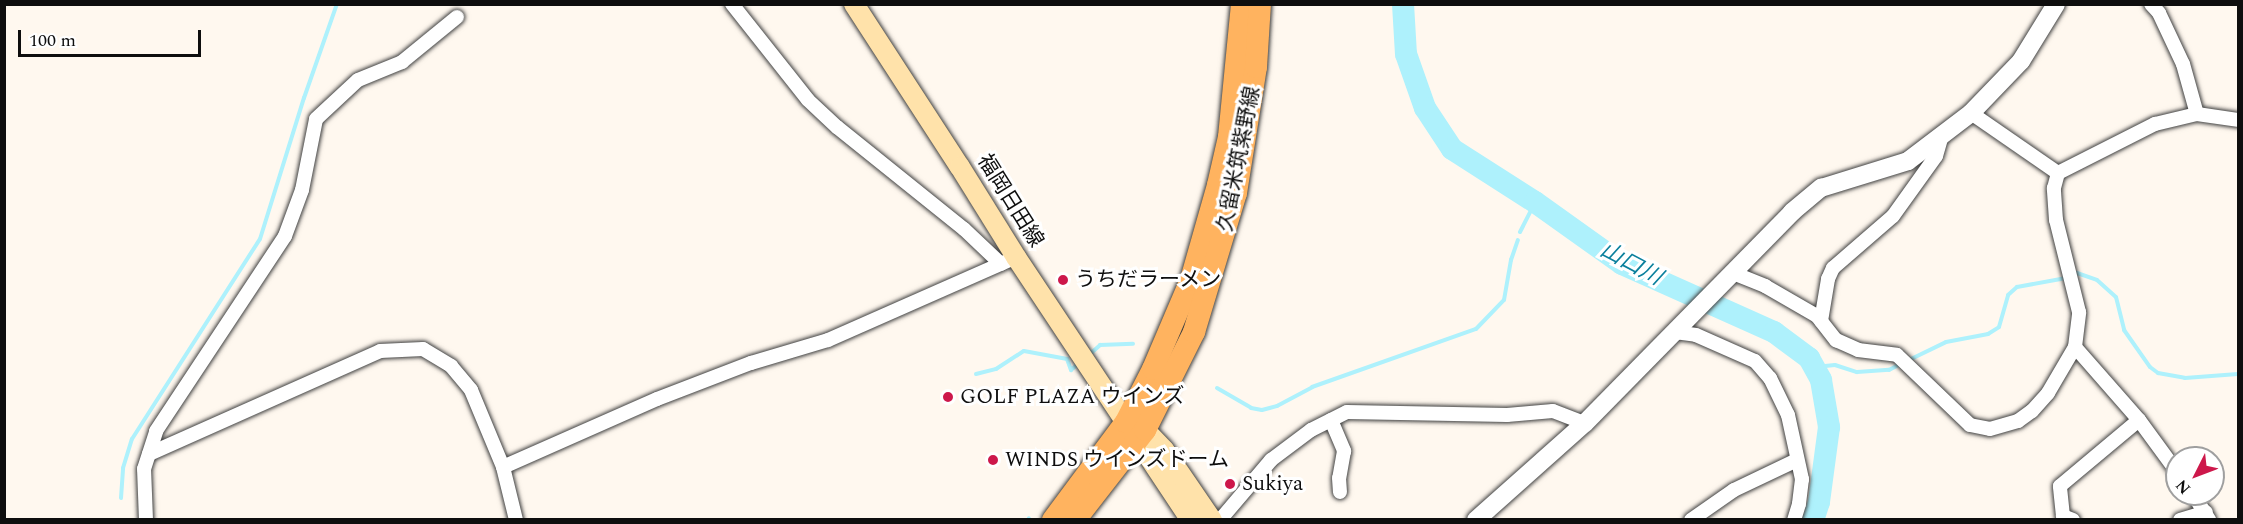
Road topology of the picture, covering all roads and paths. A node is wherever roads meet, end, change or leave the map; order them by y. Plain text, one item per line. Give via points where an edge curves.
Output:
1 (732, 4) edge
2 (854, 4) edge
3 (1242, 4) edge
4 (1260, 4) edge
5 (2056, 4) edge
6 (2158, 8) edge
7 (457, 17) dead end
8 (1971, 113) junction
9 (2197, 114) junction
10 (2238, 120) edge
11 (1941, 138) junction
12 (2058, 173) junction
13 (1008, 260) junction
14 (1729, 277) junction
15 (1821, 321) junction
16 (1678, 329) junction
17 (2075, 347) junction
18 (1331, 420) junction
19 (2139, 420) junction
20 (1585, 423) junction
21 (1136, 431) junction
22 (149, 454) junction
23 (2165, 456) edge
24 (1797, 460) junction
25 (503, 467) junction
26 (1340, 492) dead end
27 (1705, 513) edge
28 (2207, 516) edge
29 (146, 519) edge
30 (516, 519) edge
31 (1053, 519) edge
32 (1075, 519) edge
33 (1191, 519) edge
34 (1212, 519) edge
35 (1220, 519) edge
36 (1477, 519) edge
37 (1691, 519) edge
38 (1794, 519) edge
39 (2073, 519) edge
40 (2180, 519) edge

1 - 13 street via 808,99 837,127
2 - 13 main road, 福岡日田線 via 960,167
3 - 21 main road, 久留米筑紫野線 via 1229,137 1203,241
4 - 21 main road, 久留米筑紫野線 via 1256,67 1236,193 1194,332
5 - 8 street via 2021,61
6 - 9 street via 2183,64
7 - 22 street via 402,62 358,80 316,119 302,190 285,236 170,408 156,431
8 - 11 street
8 - 12 street
9 - 10 street
9 - 12 street via 2155,124
11 - 14 street via 1908,161 1821,188
11 - 15 street via 1936,156 1893,216 1833,268
12 - 17 street via 2054,188 2056,220 2079,312
13 - 21 main road, 福岡日田線
13 - 25 street via 828,340 751,363 667,395
14 - 15 street via 1765,286
14 - 16 street
15 - 17 street via 1836,340 1858,350 1897,354 1970,425 1990,429 2018,421 2032,411 2048,393
16 - 20 street
16 - 24 street via 1755,361 1781,397
17 - 19 street
18 - 20 street via 1347,412 1507,415 1553,411
18 - 26 street via 1344,451 1338,478
18 - 35 street via 1271,459
19 - 23 street
19 - 39 street via 2060,486 2063,516
20 - 36 street
21 - 31 main road
21 - 32 main road
21 - 33 main road, 福岡日田線
21 - 34 main road, 福岡日田線 via 1164,450
22 - 25 street via 380,351 423,349 451,366 471,390
22 - 29 street via 143,489
24 - 27 street via 1734,490
24 - 38 street via 1802,480
25 - 30 street
27 - 37 street
28 - 40 street

